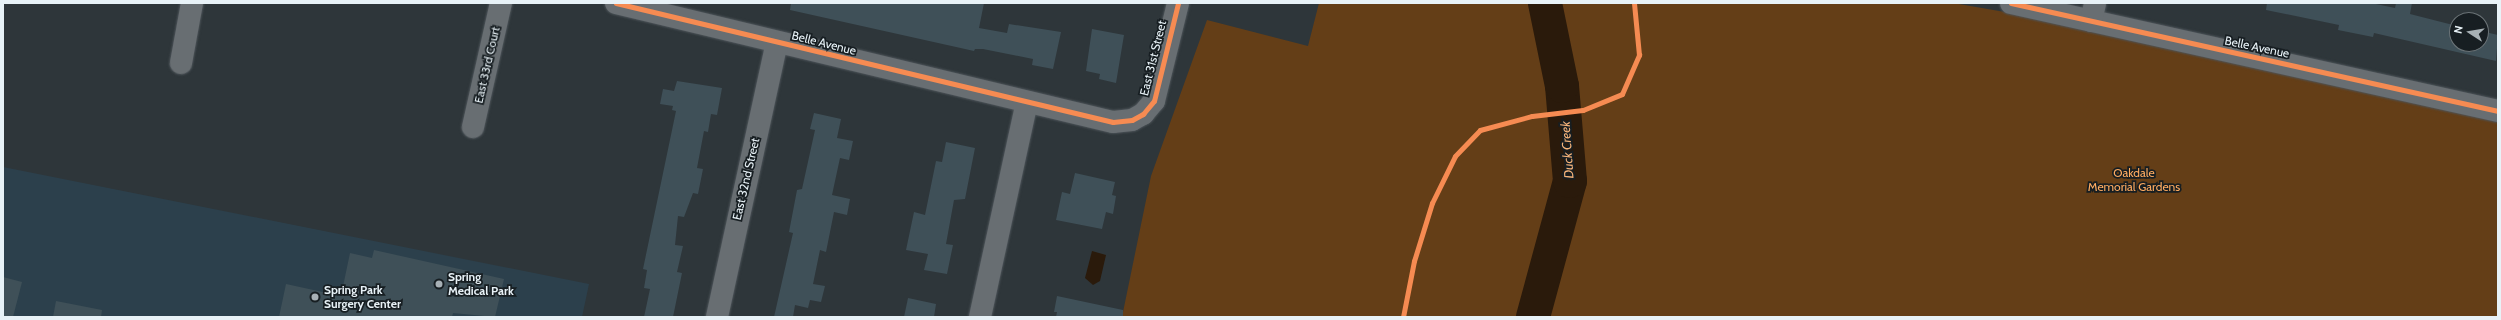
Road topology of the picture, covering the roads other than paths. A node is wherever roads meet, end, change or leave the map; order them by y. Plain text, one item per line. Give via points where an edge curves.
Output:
1 (192, 3) edge
2 (501, 3) edge
3 (619, 3) edge
4 (1178, 3) edge
5 (2011, 3) edge
6 (2093, 12) edge
7 (778, 42) junction
8 (180, 63) dead end
9 (1027, 102) junction
10 (2498, 111) edge
11 (473, 127) dead end
12 (717, 317) edge
13 (980, 317) edge

1 - 8 street
2 - 11 street, East 33rd Court
3 - 7 street, Belle Avenue
4 - 9 street, East 31st Street via 1154,101 1143,114 1132,120 1113,122
5 - 6 street, Belle Avenue
6 - 10 street, Belle Avenue
7 - 9 street, Belle Avenue
7 - 12 street, East 32nd Street
9 - 13 street

